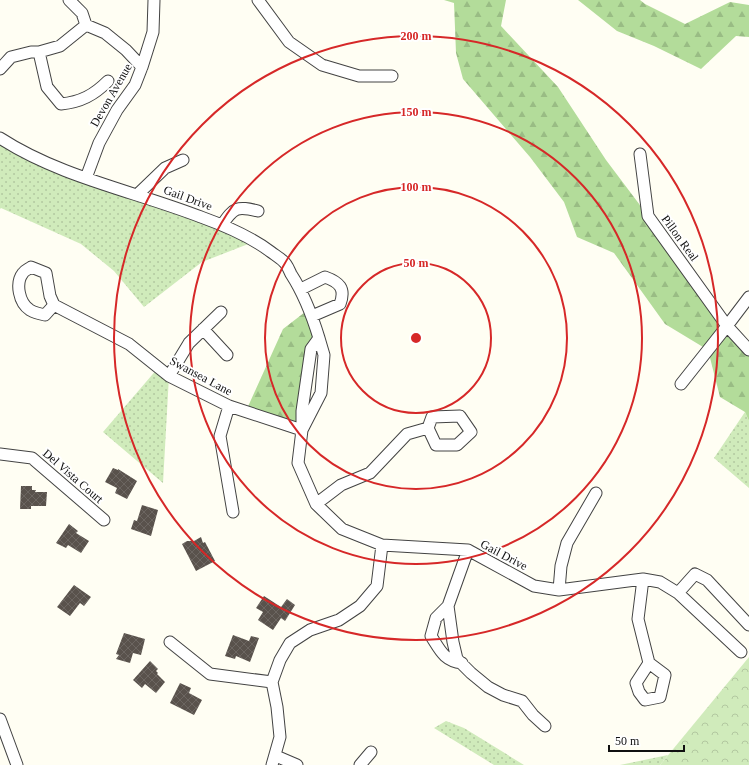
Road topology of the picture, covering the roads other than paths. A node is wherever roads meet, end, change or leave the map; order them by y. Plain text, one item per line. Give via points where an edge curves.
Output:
1 (69, 0) edge
2 (154, 0) edge
3 (258, 0) edge
4 (86, 25) junction
5 (39, 52) junction
6 (142, 67) junction
7 (0, 69) edge
8 (392, 76) dead end
9 (108, 81) dead end
10 (0, 138) edge
11 (640, 154) dead end
12 (183, 160) dead end
13 (86, 178) junction
14 (138, 194) junction
15 (258, 211) dead end
16 (222, 225) junction
17 (301, 289) junction
18 (749, 297) edge
19 (54, 306) dead end
20 (221, 312) dead end
21 (312, 316) junction
22 (727, 326) junction
23 (203, 330) junction
24 (318, 338) junction
25 (749, 350) edge
26 (227, 355) dead end
27 (168, 376) junction
28 (681, 384) dead end
29 (229, 406) junction
30 (428, 428) dead end
31 (302, 430) junction
32 (0, 454) edge
33 (596, 494) dead end
34 (316, 504) junction
35 (233, 512) dead end
36 (104, 520) dead end
37 (382, 545) junction
38 (468, 550) junction
39 (643, 579) junction
40 (559, 590) junction
41 (678, 593) junction
42 (448, 606) junction
43 (749, 625) edge
44 (170, 642) dead end
45 (741, 652) dead end
46 (462, 663) junction
47 (649, 663) dead end
48 (272, 682) junction
49 (0, 718) edge
50 (545, 726) dead end
51 (371, 752) dead end
52 (274, 760) edge
53 (17, 765) edge
54 (297, 765) edge
55 (360, 765) edge

1 - 4 street via 82,13
2 - 6 street, Devon Avenue via 153,32
3 - 8 street via 289,42 322,65 359,76
4 - 5 street via 60,46
4 - 6 street via 105,33
5 - 7 street via 11,57
5 - 9 street via 47,87 61,104 74,102 98,91
6 - 13 street, Devon Avenue via 135,84 99,143
10 - 13 street, Gail Drive via 20,150
11 - 22 street, Pillon Real via 648,216
12 - 14 street via 165,168
13 - 14 street, Gail Drive
14 - 16 street, Gail Drive
15 - 16 street via 242,208 231,212
16 - 17 street, Gail Drive via 256,241 284,261
17 - 21 street, Gail Drive
17 - 21 street via 325,277 341,286 340,304
18 - 22 street
19 - 27 street, Swansea Lane via 129,344
20 - 23 street
21 - 24 street, Gail Drive
22 - 25 street, Pillon Real
22 - 28 street
23 - 26 street
23 - 27 street via 189,343
24 - 31 street, Gail Drive via 311,349 302,411
24 - 31 street, Gail Drive via 324,355 321,393
27 - 29 street, Swansea Lane
29 - 31 street, Swansea Lane
29 - 35 street via 220,436
30 - 34 street via 408,434 370,473 341,485
31 - 34 street, Gail Drive via 298,463
32 - 36 street, Del Vista Court via 32,458
33 - 40 street via 567,543 561,566
34 - 37 street, Gail Drive via 342,529
37 - 38 street, Gail Drive
37 - 48 street via 377,586 360,606 339,620 310,630 290,643
38 - 40 street, Gail Drive via 534,586
38 - 42 street
39 - 40 street, Gail Drive
39 - 41 street, Gail Drive via 660,582
39 - 47 street via 638,619
41 - 43 street via 695,574 707,580
41 - 45 street, Gail Drive
42 - 46 street via 457,659
42 - 46 street via 436,618 431,636 443,656
44 - 48 street via 210,674
46 - 50 street via 488,687 522,701
48 - 52 street via 280,737
49 - 53 street
51 - 55 street
52 - 54 street

